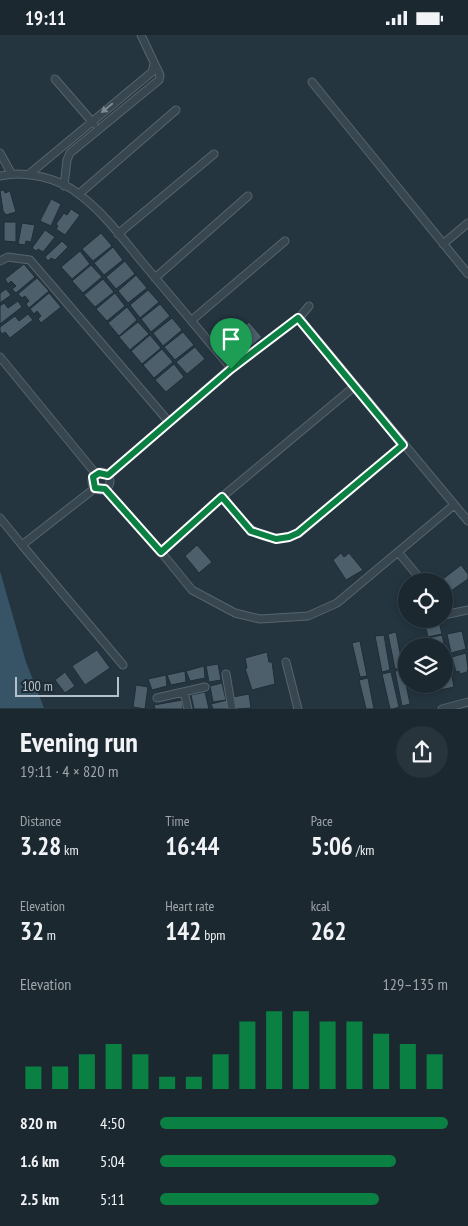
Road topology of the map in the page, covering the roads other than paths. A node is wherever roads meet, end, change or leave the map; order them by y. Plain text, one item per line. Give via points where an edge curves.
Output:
1 (141, 35) edge
2 (154, 64) junction
3 (55, 79) dead end
4 (312, 83) dead end
5 (131, 89) junction
6 (138, 96) junction
7 (176, 110) dead end
8 (92, 121) junction
9 (98, 128) junction
10 (0, 153) edge
11 (214, 154) dead end
12 (12, 173) junction
13 (28, 175) junction
14 (0, 176) edge
15 (64, 186) junction
16 (79, 194) junction
17 (248, 196) dead end
18 (468, 223) edge
19 (118, 234) junction
20 (286, 241) dead end
21 (444, 244) junction
22 (0, 261) edge
23 (468, 274) edge
24 (156, 278) junction
25 (309, 306) dead end
26 (298, 318) junction
27 (192, 320) junction
28 (0, 357) edge
29 (231, 369) junction
30 (355, 386) junction
31 (169, 422) junction
32 (403, 445) junction
33 (96, 474) junction
34 (108, 475) junction
35 (95, 488) junction
36 (105, 489) junction
37 (222, 497) junction
38 (454, 505) junction
39 (0, 518) edge
40 (468, 521) edge
41 (22, 545) junction
42 (161, 552) junction
43 (398, 552) junction
44 (415, 573) edge
45 (468, 610) edge
46 (453, 613) edge
47 (286, 662) dead end
48 (123, 665) dead end
49 (226, 674) dead end
50 (205, 687) dead end
51 (184, 691) junction
52 (157, 698) dead end
53 (468, 702) edge
54 (188, 709) edge
55 (232, 709) edge
56 (298, 709) edge
57 (442, 709) edge

1 - 2 street
2 - 5 street via 152,72
2 - 6 street via 159,80
3 - 8 street
4 - 21 street
5 - 6 street
5 -> 8 street
6 - 9 street
7 - 16 street
8 - 9 street
8 - 13 street
9 - 15 street via 70,153 66,160
10 - 12 street
11 - 19 street
12 - 13 street
12 - 14 street
13 - 15 street
15 - 16 street
16 - 19 street
17 - 24 street
18 - 21 street
19 - 24 street
20 - 27 street
21 - 23 street
22 - 31 street via 8,257 30,260
24 - 27 street
25 - 26 street
26 - 29 street
26 - 30 street
27 - 29 street
28 - 33 street
29 - 31 street
30 - 32 street
30 - 37 street
31 - 34 street
32 - 37 street via 298,533 289,537 276,539 251,531
32 - 38 street
33 - 34 street
33 - 35 street via 92,481
34 - 36 street via 110,485
35 - 36 street
35 - 41 street
36 - 42 street
37 - 42 street
38 - 40 street
38 - 43 street
39 - 41 street
41 - 48 street
42 - 43 street via 192,590 235,613 260,619 308,616 337,603
43 - 44 street
45 - 46 street
47 - 56 street
49 - 55 street
50 - 51 street
51 - 52 street
51 - 54 street
53 - 57 street

